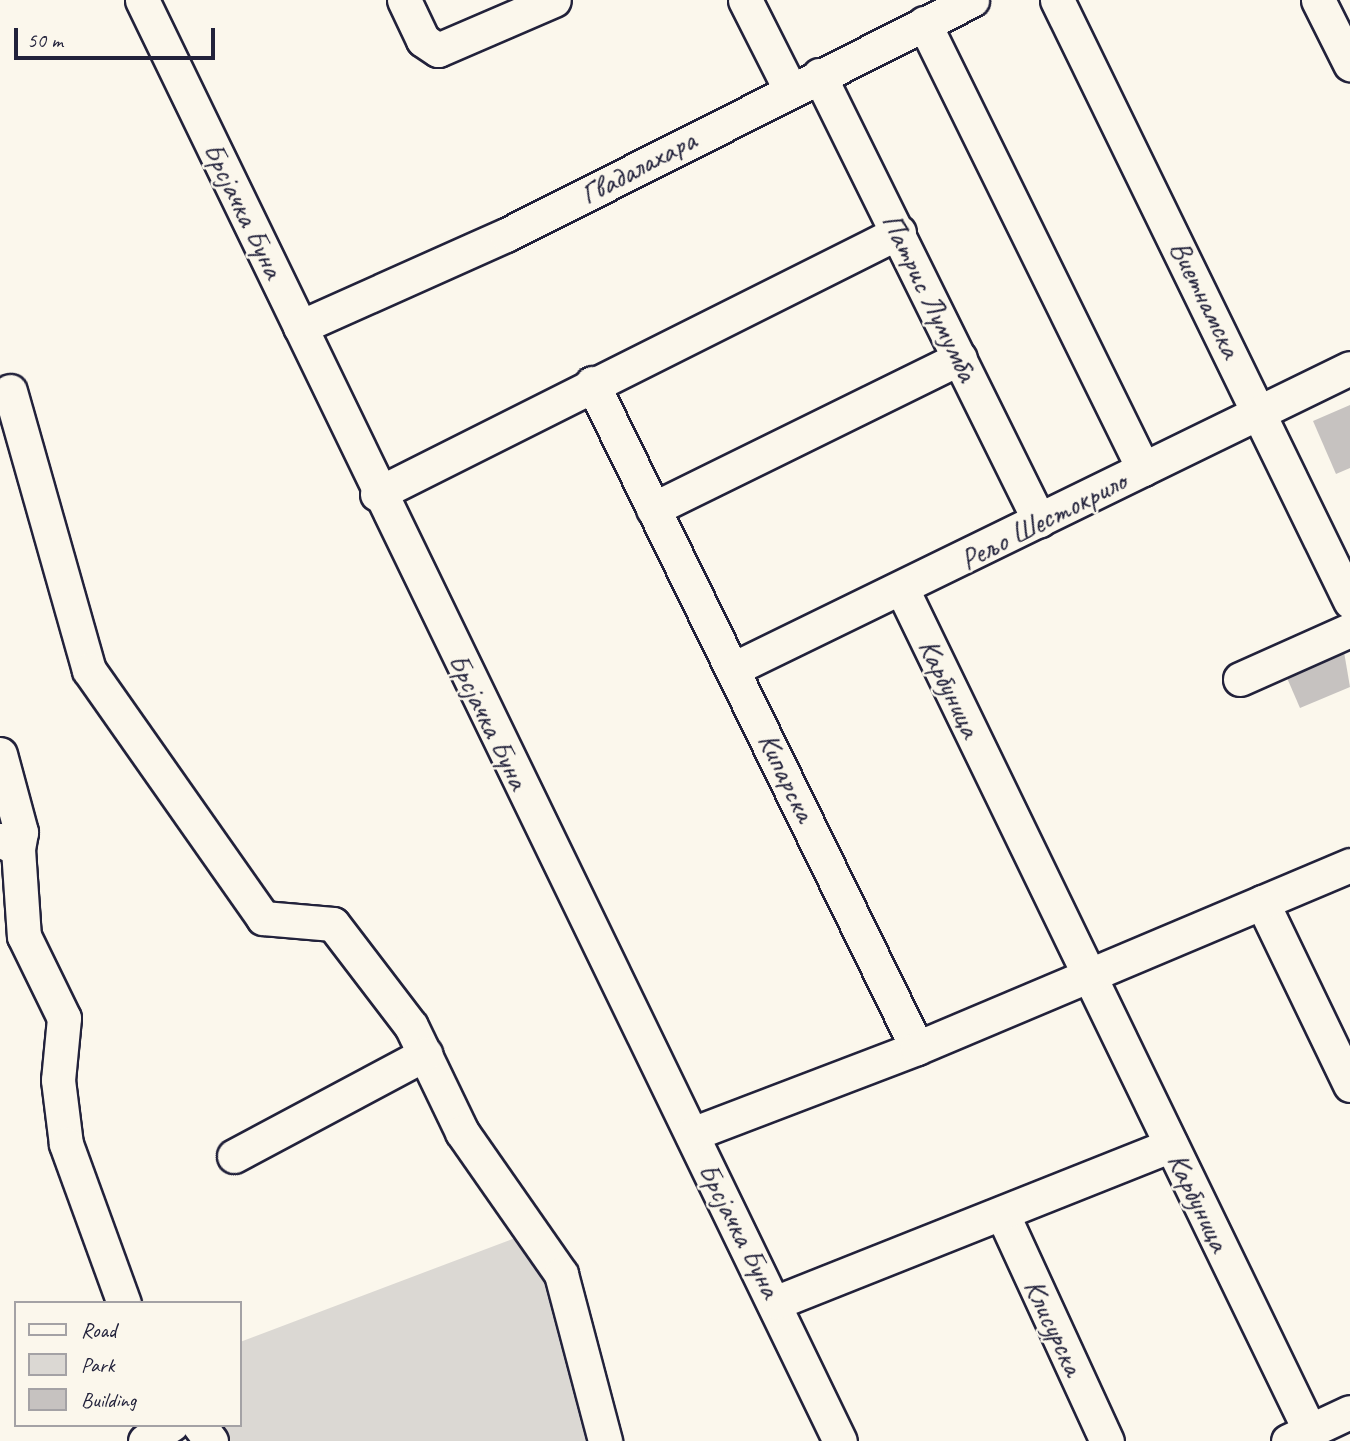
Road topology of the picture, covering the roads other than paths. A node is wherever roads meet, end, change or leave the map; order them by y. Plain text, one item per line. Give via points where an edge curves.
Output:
1 (142, 0) edge
2 (404, 0) edge
3 (554, 0) edge
4 (746, 0) edge
5 (972, 0) edge
6 (1058, 0) edge
7 (1332, 9) edge
8 (924, 23) junction
9 (1350, 64) edge
10 (819, 75) junction
11 (789, 88) junction
12 (899, 232) junction
13 (300, 327) junction
14 (960, 358) junction
15 (1350, 368) edge
16 (592, 383) junction
17 (10, 391) dead end
18 (1261, 411) junction
19 (1143, 469) junction
20 (377, 494) junction
21 (653, 509) junction
22 (1039, 521) junction
23 (1346, 582) edge
24 (903, 591) junction
25 (1350, 630) edge
26 (735, 668) junction
27 (1240, 679) dead end
28 (0, 754) edge
29 (9, 844) edge
30 (1350, 865) edge
31 (1262, 902) junction
32 (1090, 973) junction
33 (917, 1048) junction
34 (425, 1054) junction
35 (1350, 1085) edge
36 (692, 1134) junction
37 (1171, 1145) junction
38 (234, 1156) dead end
39 (1002, 1213) junction
40 (123, 1301) edge
41 (777, 1302) junction
42 (1350, 1412) edge
43 (168, 1427) edge
44 (1299, 1436) edge
45 (145, 1441) edge
46 (604, 1441) edge
47 (840, 1441) edge
48 (1107, 1441) edge

1 - 13 street, Брсјачка Буна
2 - 3 street via 423,40 438,50
4 - 11 street
5 - 8 street, Гвадалахара
6 - 18 street, Виетнамска
7 - 9 street
8 - 10 street, Гвадалахара
8 - 19 street
10 - 11 street, Гвадалахара
10 - 12 street, Патрис Лумумба
11 - 13 street, Гвадалахара via 506,235
12 - 14 street, Патрис Лумумба
12 - 16 street
13 - 20 street, Брсјачка Буна
14 - 21 street
14 - 22 street, Патрис Лумумба
15 - 18 street, Рељо Шестокрило
16 - 20 street
16 - 21 street, Кипарска
17 - 34 street via 89,670 263,918 333,924
18 - 19 street, Рељо Шестокрило
18 - 23 street, Виетнамска
19 - 22 street, Рељо Шестокрило
20 - 36 street, Брсјачка Буна
21 - 26 street, Кипарска
22 - 24 street, Рељо Шестокрило
24 - 26 street, Рељо Шестокрило
24 - 32 street, Карбуница
25 - 27 street
26 - 33 street, Кипарска
28 - 29 street via 21,832
29 - 40 street via 24,936 64,1018 58,1080 66,1144
30 - 31 street
31 - 32 street
31 - 35 street
32 - 33 street
32 - 37 street, Карбуница
33 - 36 street
34 - 38 street
34 - 46 street via 462,1132 561,1274
36 - 41 street, Брсјачка Буна
37 - 39 street
37 - 44 street, Карбуница
39 - 41 street
39 - 48 street, Клисурска
41 - 47 street, Брсјачка Буна
42 - 44 street
43 - 45 street

